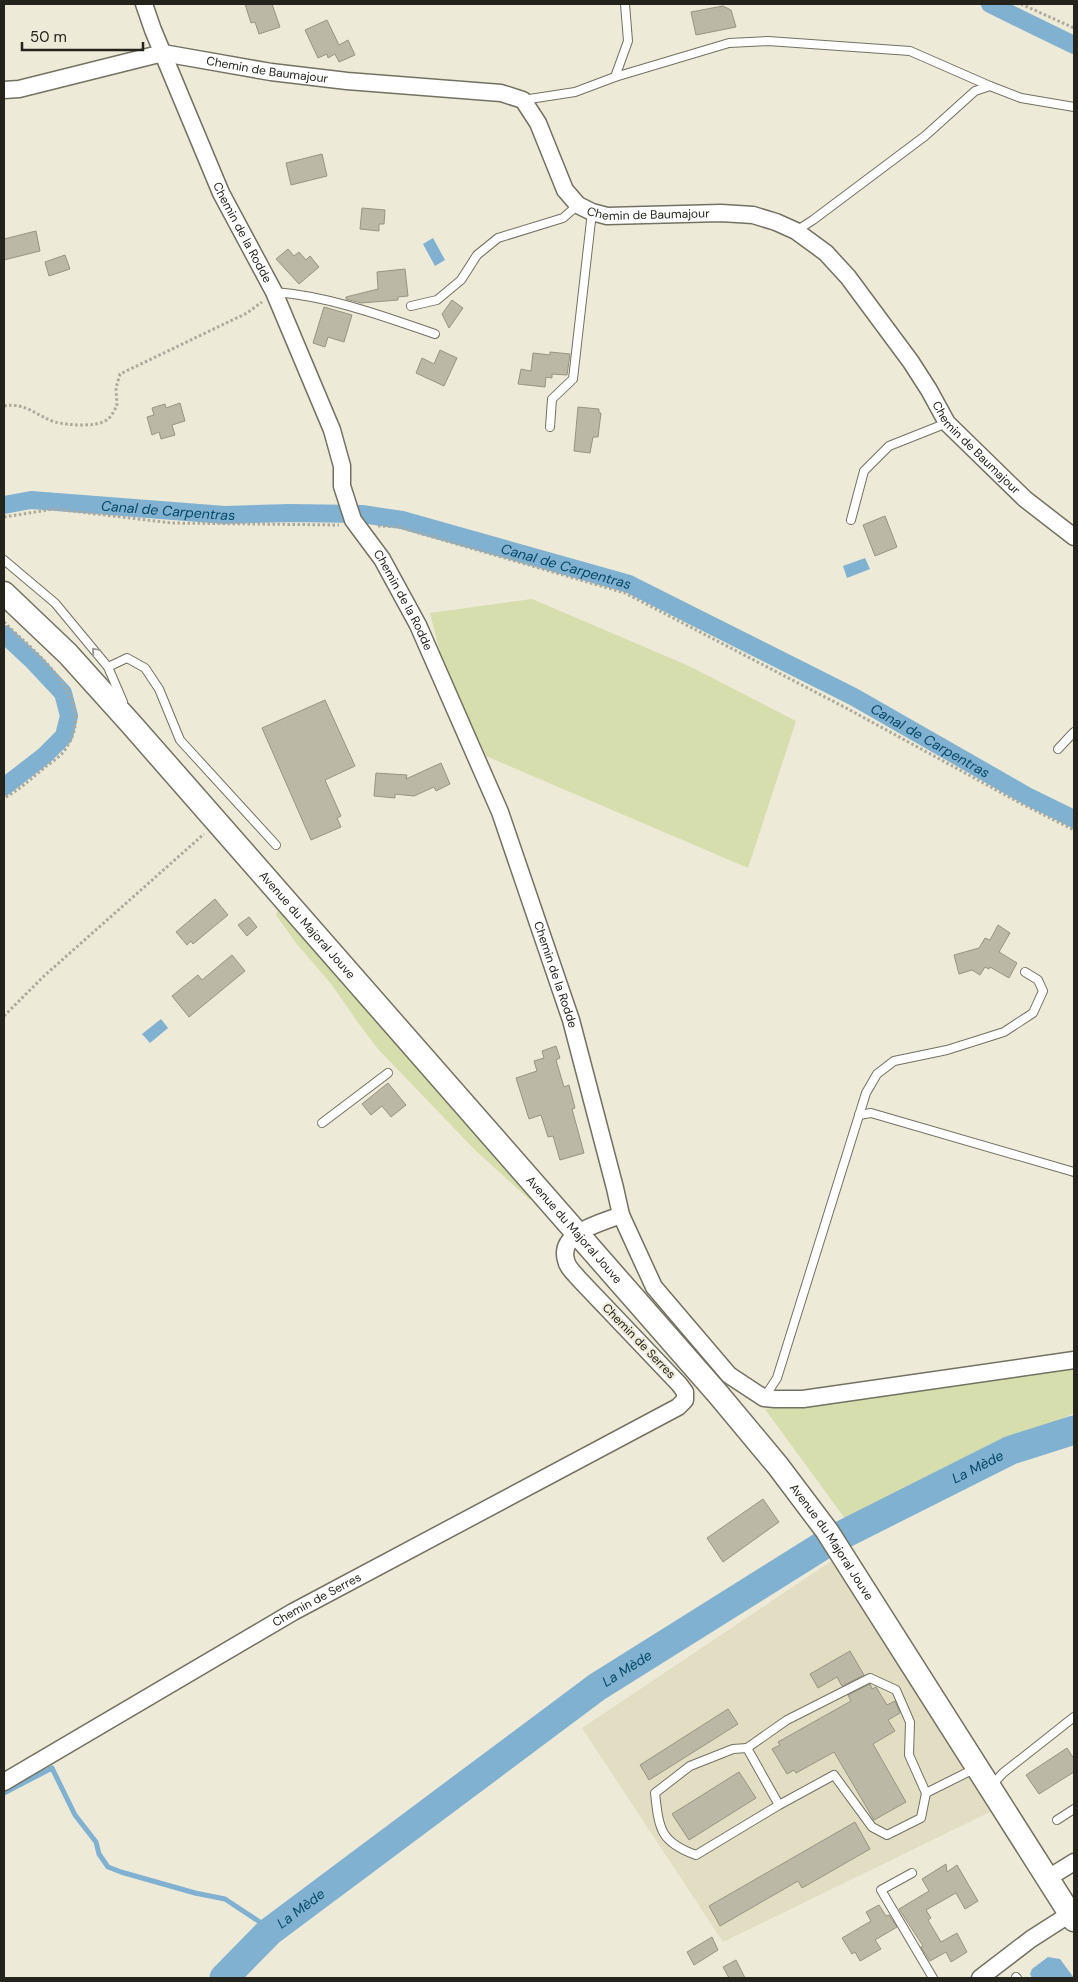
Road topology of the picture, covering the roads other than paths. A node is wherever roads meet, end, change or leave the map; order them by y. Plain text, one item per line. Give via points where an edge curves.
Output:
1 (144, 4) edge
2 (625, 4) edge
3 (163, 53) junction
4 (615, 77) junction
5 (990, 86) junction
6 (4, 90) edge
7 (524, 100) junction
8 (1074, 107) edge
9 (585, 209) junction
10 (796, 231) junction
11 (274, 292) junction
12 (411, 306) dead end
13 (435, 334) dead end
14 (947, 423) junction
15 (550, 427) dead end
16 (851, 520) dead end
17 (1074, 537) edge
18 (4, 560) edge
19 (4, 593) edge
20 (108, 667) junction
21 (132, 725) junction
22 (1074, 732) edge
23 (1058, 749) dead end
24 (276, 845) dead end
25 (1026, 972) dead end
26 (388, 1073) dead end
27 (859, 1115) junction
28 (322, 1124) dead end
29 (1074, 1172) edge
30 (621, 1216) junction
31 (577, 1234) junction
32 (1074, 1360) edge
33 (764, 1398) junction
34 (1074, 1717) edge
35 (747, 1748) junction
36 (978, 1766) junction
37 (4, 1782) edge
38 (990, 1786) junction
39 (926, 1793) junction
40 (779, 1805) junction
41 (1074, 1809) edge
42 (1057, 1820) dead end
43 (1074, 1862) edge
44 (912, 1873) dead end
45 (1048, 1878) junction
46 (1072, 1917) edge
47 (933, 1978) edge
48 (980, 1978) edge

1 - 3 street, Chemin de la Rodde
2 - 4 lane via 628,41
3 - 6 street, Chemin de Baumajour
3 - 7 street, Chemin de Baumajour via 271,72 501,93
3 - 11 street, Chemin de la Rodde via 221,193
4 - 5 lane via 729,44 768,41 910,51
4 - 7 lane via 575,92
5 - 8 lane via 1021,98
5 - 10 lane via 975,91 925,136
7 - 9 street, Chemin de Baumajour via 538,123 565,190
9 - 10 street, Chemin de Baumajour via 607,216 752,215
9 - 12 lane via 498,238 477,254 461,280 437,300
9 - 15 lane via 573,379 552,399
10 - 14 street, Chemin de Baumajour via 826,253 848,277 930,390
11 - 13 lane via 296,294 379,314
11 - 30 street, Chemin de la Rodde via 332,430 342,466 342,486 354,523 382,559 418,625 500,812 571,1020
14 - 16 lane via 889,446 864,471
14 - 17 street, Chemin de Baumajour via 1025,499
20 -> 18 lane via 55,603
19 - 21 main road, Avenue du Majoral Jouve via 68,654
20 - 21 lane
20 - 24 lane via 127,658 145,668 159,689 180,740
21 - 31 main road, Avenue du Majoral Jouve
22 - 23 lane
25 - 27 lane via 1038,980 1042,992 1033,1012 1004,1032 947,1050 894,1061 877,1074
26 - 28 lane
27 - 29 lane via 871,1113
27 - 33 lane via 777,1378
30 - 31 street
30 - 33 street via 654,1288 729,1375
31 - 36 main road, Avenue du Majoral Jouve via 756,1439 827,1531
31 - 37 street, Chemin de Serres via 565,1248 566,1260 579,1279 679,1384 685,1392 678,1407 293,1612
32 - 33 street via 803,1399
34 - 38 lane
35 - 39 lane via 786,1720 870,1678 896,1690 910,1722 909,1755
35 - 40 lane
35 - 40 lane via 690,1766 655,1793 661,1830 677,1848 696,1855
36 - 38 main road, Avenue du Majoral Jouve
36 - 39 lane
38 - 45 main road, Avenue du Majoral Jouve
39 - 40 lane via 921,1818 887,1835 872,1827 834,1775
41 - 42 lane
43 - 45 street
44 - 47 lane via 881,1890
45 - 46 main road, Avenue du Majoral Jouve
46 - 48 street via 1031,1939

